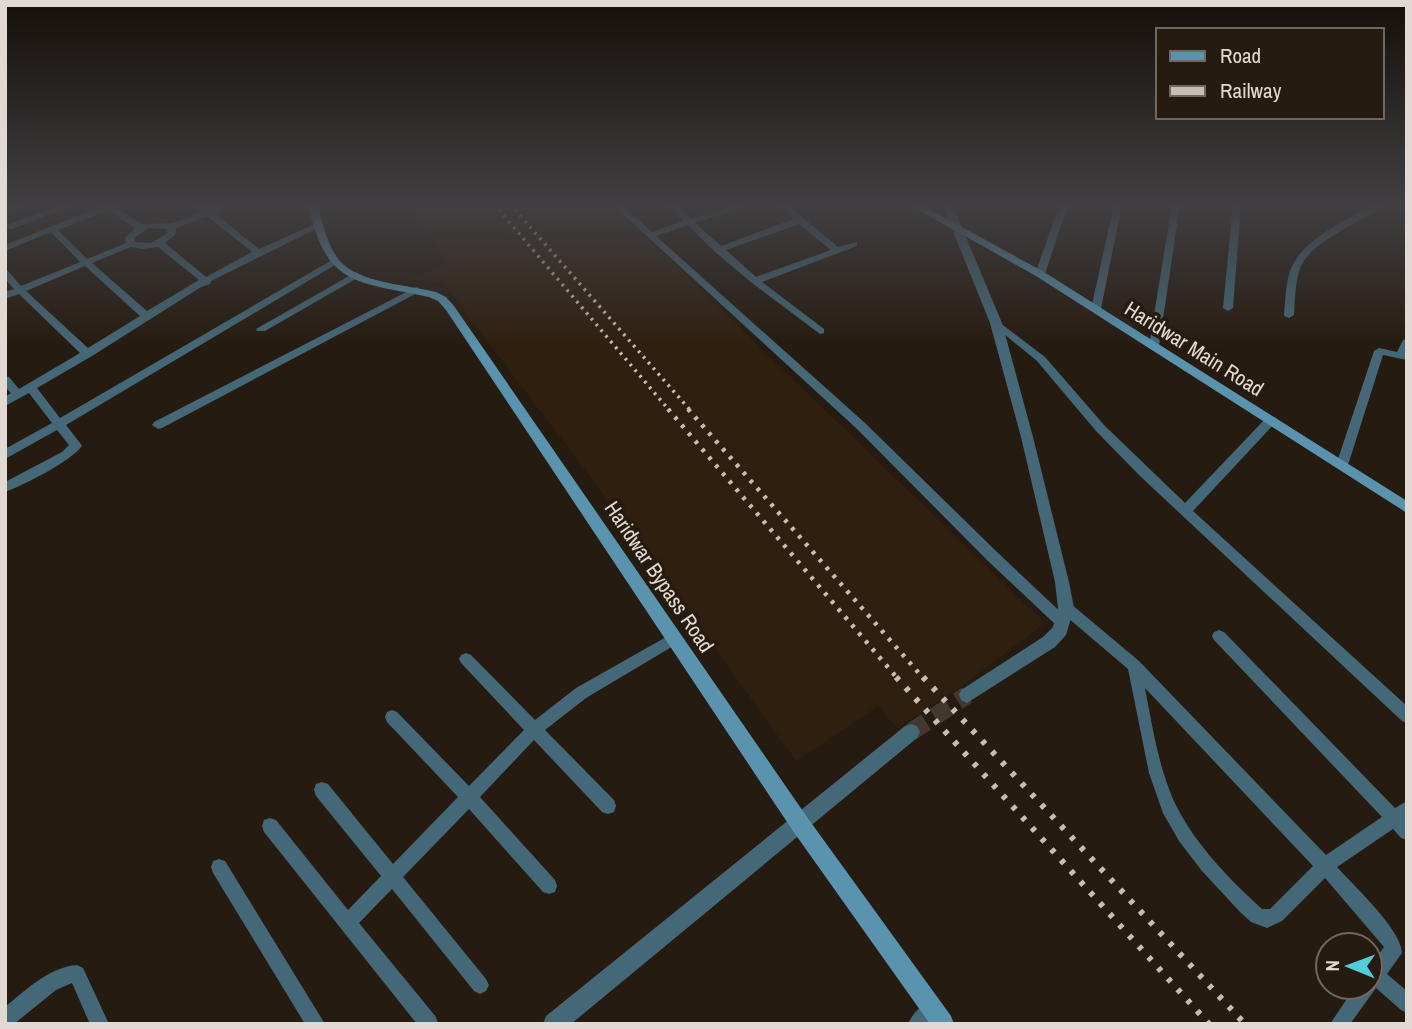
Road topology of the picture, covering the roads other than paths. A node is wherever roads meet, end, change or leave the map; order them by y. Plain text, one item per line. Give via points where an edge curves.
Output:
1 (76, 252) edge
2 (111, 252) edge
3 (170, 252) edge
4 (330, 252) edge
5 (669, 252) edge
6 (720, 252) edge
7 (835, 252) edge
8 (967, 252) edge
9 (999, 252) edge
10 (1048, 252) edge
11 (1108, 252) edge
12 (1168, 252) edge
13 (1233, 252) edge
14 (1308, 252) edge
15 (259, 253) edge
16 (86, 262) junction
17 (335, 262) junction
18 (1040, 274) junction
19 (356, 275) junction
20 (7, 278) edge
21 (207, 282) junction
22 (755, 282) junction
23 (20, 290) junction
24 (416, 290) junction
25 (5, 296) edge
26 (1228, 308) dead end
27 (1096, 309) junction
28 (1289, 315) dead end
29 (148, 317) junction
30 (996, 323) junction
31 (261, 329) dead end
32 (820, 331) dead end
33 (1407, 342) edge
34 (1153, 346) junction
35 (88, 354) junction
36 (1404, 356) edge
37 (5, 380) edge
38 (31, 388) junction
39 (19, 395) junction
40 (5, 402) edge
41 (1271, 420) junction
42 (58, 423) junction
43 (158, 425) dead end
44 (5, 455) edge
45 (1342, 465) junction
46 (5, 488) edge
47 (1407, 508) edge
48 (1186, 510) junction
49 (1064, 615) junction
50 (1219, 636) dead end
51 (675, 638) junction
52 (466, 659) dead end
53 (1134, 666) junction
54 (967, 695) tunnel mouth
55 (1407, 716) edge
56 (392, 717) dead end
57 (535, 729) junction
58 (911, 732) tunnel mouth
59 (323, 790) dead end
60 (469, 797) junction
61 (608, 806) dead end
62 (1400, 814) edge
63 (800, 824) junction
64 (270, 826) dead end
65 (1407, 832) edge
66 (1325, 866) junction
67 (219, 867) dead end
68 (391, 878) junction
69 (549, 886) dead end
70 (348, 922) junction
71 (1381, 931) edge
72 (1384, 935) edge
73 (1384, 964) edge
74 (480, 985) dead end
75 (1384, 990) edge
76 (1356, 1001) edge
77 (1407, 1004) edge
78 (938, 1016) edge
79 (5, 1019) edge
80 (100, 1024) edge
81 (316, 1024) edge
82 (429, 1024) edge
83 (554, 1024) edge
84 (917, 1024) edge
85 (1339, 1024) edge

1 - 16 street
2 - 16 street
3 - 21 street
4 - 17 main road
5 - 49 street via 862,426 992,556
6 - 22 street
7 - 22 street
8 - 30 street
9 - 18 main road, Haridwar Main Road
10 - 18 street
11 - 27 street
12 - 34 street
13 - 26 street
14 - 28 street via 1295,272
15 - 21 street
16 - 23 street
16 - 29 street
17 - 19 main road, Haridwar Bypass Road
17 - 42 street
18 - 27 main road, Haridwar Main Road
19 - 24 main road, Haridwar Bypass Road
19 - 31 street
20 - 23 street
21 - 29 street
22 - 32 street
23 - 25 street
23 - 35 street
24 - 43 street
24 - 51 main road, Haridwar Bypass Road via 442,299 450,308
27 - 34 main road, Haridwar Main Road
29 - 35 street
30 - 48 street via 1041,359 1123,452
30 - 49 street via 1030,450
33 - 36 street
34 - 41 main road, Haridwar Main Road
35 - 38 street
36 - 45 street via 1383,350 1377,354
37 - 39 street
38 - 39 street
38 - 42 street
39 - 40 street
41 - 45 main road, Haridwar Main Road
41 - 48 street
42 - 44 street
42 - 46 street via 75,442 72,451
45 - 47 main road, Haridwar Main Road
48 - 55 street
49 - 53 street
49 - 54 street via 1060,630 1049,642
50 - 62 street
51 - 57 street via 581,693
51 - 63 main road, Haridwar Bypass Road
52 - 57 street
53 - 66 street
53 - 66 street via 1150,750 1168,806 1189,840 1246,906 1267,919 1276,915
56 - 60 street
57 - 60 street
57 - 61 street
58 - 63 street
59 - 68 street
60 - 68 street
60 - 69 street
62 - 65 street
62 - 66 street
63 - 78 main road, Haridwar Bypass Road
63 - 83 street
64 - 70 street
66 - 71 street
67 - 81 street
68 - 70 street
68 - 74 street
70 - 82 street
72 - 73 street via 1393,945
75 - 77 street
76 - 85 street
78 - 84 street
79 - 80 street via 58,977 70,973 77,974

